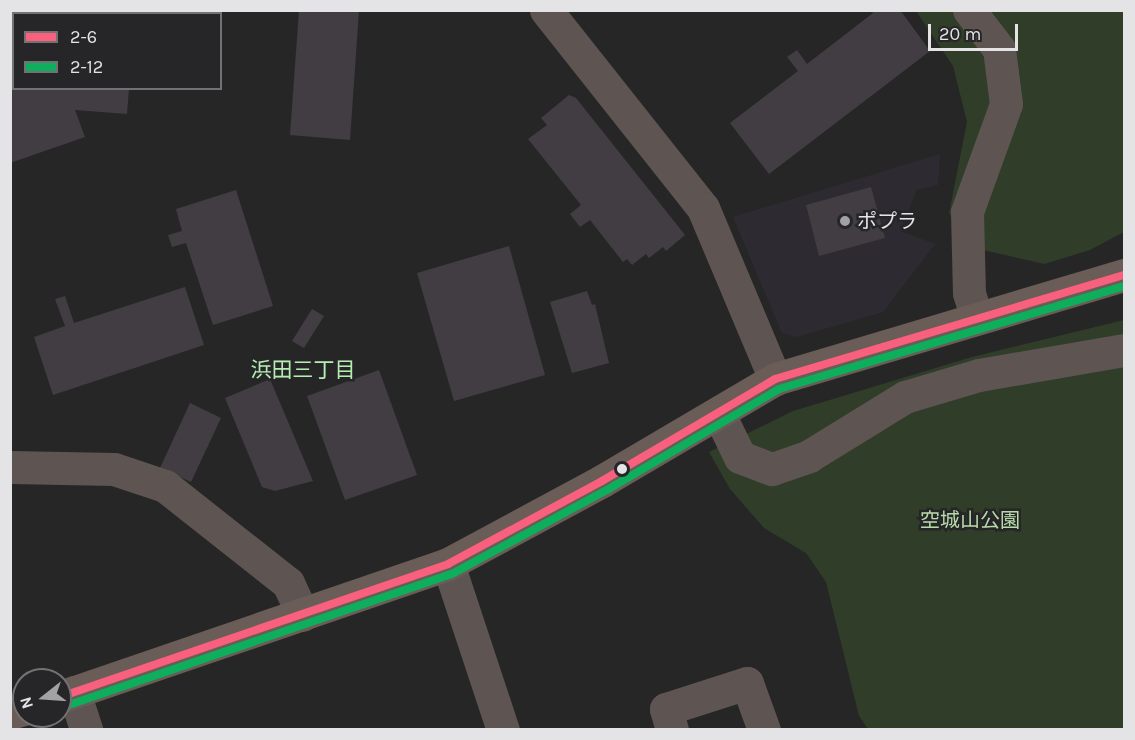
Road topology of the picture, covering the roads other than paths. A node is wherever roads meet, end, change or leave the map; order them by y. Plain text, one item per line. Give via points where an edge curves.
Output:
1 (546, 10) edge
2 (969, 10) edge
3 (1125, 275) edge
4 (976, 316) junction
5 (1125, 350) edge
6 (775, 379) junction
7 (719, 414) junction
8 (10, 467) edge
9 (448, 564) junction
10 (303, 615) junction
11 (72, 692) edge
12 (72, 703) edge
13 (86, 729) edge
14 (503, 729) edge
15 (672, 729) edge
16 (764, 729) edge

1 - 6 street via 704,208
2 - 4 street via 999,50 1006,104 967,212 969,293
3 - 4 main road
4 - 6 main road
5 - 7 street via 979,375 905,397 809,456 772,469 740,457
6 - 7 main road
7 - 9 main road
8 - 10 street via 114,469 165,486 288,583
9 - 10 main road
9 - 14 street
10 - 11 main road
12 - 13 street
15 - 16 street via 666,709 747,683

